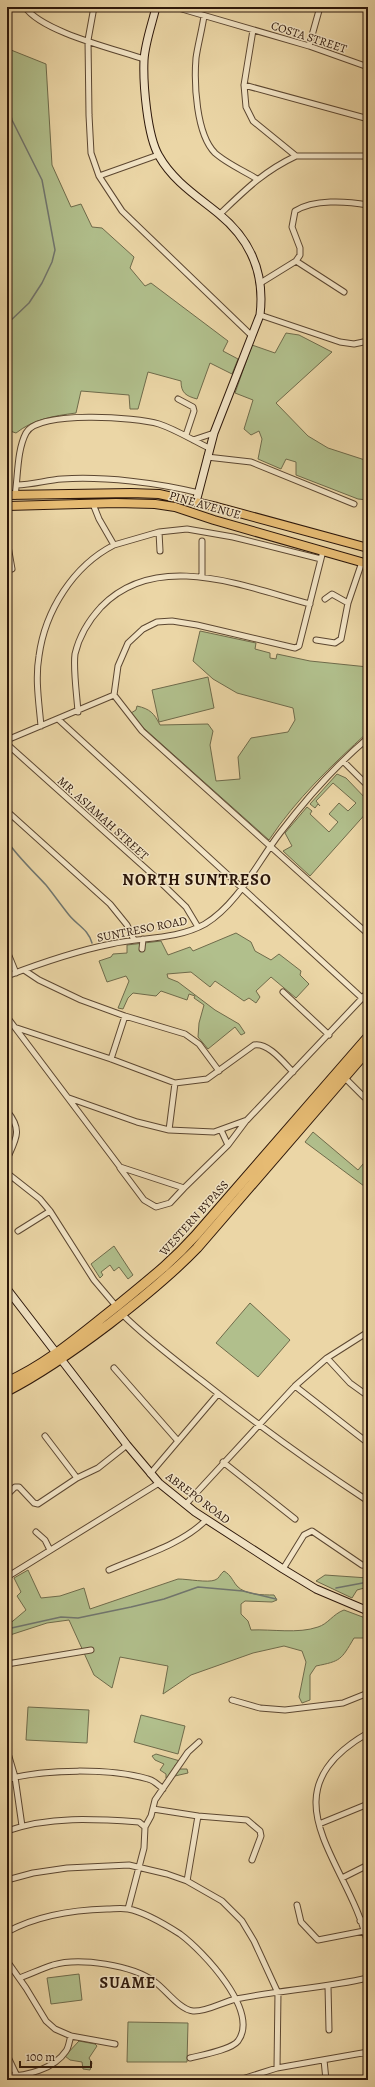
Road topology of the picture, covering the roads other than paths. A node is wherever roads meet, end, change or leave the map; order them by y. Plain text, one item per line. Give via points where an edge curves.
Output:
1 (25, 7) edge
2 (94, 7) edge
3 (156, 7) edge
4 (174, 7) edge
5 (320, 7) edge
6 (204, 16) junction
7 (253, 30) junction
8 (88, 40) junction
9 (309, 46) junction
10 (144, 59) junction
11 (368, 67) edge
12 (244, 84) junction
13 (365, 118) dead end
14 (158, 155) junction
15 (296, 156) junction
16 (368, 156) edge
17 (99, 176) junction
18 (257, 179) junction
19 (368, 205) edge
20 (220, 214) junction
21 (296, 261) junction
22 (262, 282) junction
23 (344, 292) dead end
24 (260, 315) junction
25 (252, 336) junction
26 (368, 341) edge
27 (178, 399) dead end
28 (214, 433) junction
29 (186, 435) junction
30 (193, 440) junction
31 (210, 444) junction
32 (207, 457) junction
33 (17, 485) junction
34 (199, 493) junction
35 (11, 496) edge
36 (196, 502) junction
37 (93, 504) junction
38 (354, 504) dead end
39 (7, 506) edge
40 (159, 532) junction
41 (7, 540) edge
42 (202, 540) dead end
43 (114, 545) junction
44 (368, 548) edge
45 (160, 552) dead end
46 (322, 555) junction
47 (365, 563) edge
48 (12, 569) dead end
49 (202, 577) junction
50 (325, 599) dead end
51 (348, 603) junction
52 (310, 604) junction
53 (316, 640) dead end
54 (114, 695) junction
55 (78, 712) junction
56 (58, 720) junction
57 (41, 726) junction
58 (368, 738) edge
59 (7, 740) edge
60 (8, 746) edge
61 (343, 761) junction
62 (368, 786) edge
63 (8, 812) edge
64 (270, 847) junction
65 (241, 888) junction
66 (198, 927) junction
67 (368, 934) edge
68 (143, 939) junction
69 (134, 940) junction
70 (142, 949) dead end
71 (7, 951) edge
72 (24, 970) junction
73 (16, 973) junction
74 (7, 976) edge
75 (282, 992) dead end
76 (368, 992) edge
77 (362, 998) junction
78 (125, 1016) junction
79 (7, 1017) edge
80 (16, 1028) junction
81 (329, 1035) junction
82 (368, 1037) edge
83 (368, 1050) edge
84 (111, 1059) junction
85 (219, 1071) junction
86 (293, 1072) junction
87 (344, 1077) junction
88 (175, 1083) junction
89 (364, 1097) dead end
90 (68, 1098) junction
91 (7, 1111) edge
92 (247, 1120) junction
93 (169, 1130) junction
94 (221, 1130) junction
95 (228, 1145) junction
96 (7, 1158) edge
97 (120, 1167) junction
98 (7, 1173) edge
99 (184, 1188) junction
100 (50, 1211) junction
101 (18, 1231) dead end
102 (187, 1252) junction
103 (7, 1289) edge
104 (119, 1310) junction
105 (368, 1332) edge
106 (60, 1356) junction
107 (327, 1358) junction
108 (114, 1368) dead end
109 (7, 1382) edge
110 (295, 1386) junction
111 (7, 1391) edge
112 (218, 1394) junction
113 (368, 1396) edge
114 (259, 1424) junction
115 (45, 1436) dead end
116 (178, 1441) junction
117 (368, 1443) edge
118 (127, 1445) junction
119 (223, 1462) junction
120 (150, 1474) junction
121 (77, 1478) junction
122 (158, 1483) junction
123 (7, 1495) edge
124 (368, 1501) edge
125 (186, 1504) junction
126 (295, 1519) dead end
127 (206, 1520) junction
128 (36, 1532) dead end
129 (50, 1550) junction
130 (362, 1565) dead end
131 (283, 1569) junction
132 (109, 1570) dead end
133 (7, 1577) edge
134 (368, 1611) edge
135 (91, 1650) dead end
136 (7, 1664) edge
137 (368, 1693) edge
138 (232, 1700) dead end
139 (368, 1733) edge
140 (200, 1742) dead end
141 (7, 1750) edge
142 (15, 1777) junction
143 (7, 1779) edge
144 (163, 1789) junction
145 (368, 1804) edge
146 (153, 1809) junction
147 (198, 1816) junction
148 (319, 1824) junction
149 (22, 1826) junction
150 (144, 1827) junction
151 (7, 1832) edge
152 (252, 1860) dead end
153 (368, 1865) edge
154 (139, 1867) junction
155 (342, 1878) junction
156 (7, 1880) edge
157 (188, 1882) junction
158 (297, 1905) dead end
159 (128, 1909) junction
160 (368, 1919) edge
161 (360, 1921) junction
162 (364, 1931) junction
163 (7, 1932) edge
164 (368, 1945) edge
165 (7, 1960) edge
166 (19, 1978) junction
167 (368, 1978) edge
168 (328, 1986) junction
169 (278, 1993) junction
170 (237, 1999) junction
171 (329, 2030) dead end
172 (71, 2036) junction
173 (368, 2040) edge
174 (115, 2044) dead end
175 (368, 2052) edge
176 (7, 2055) edge
177 (190, 2058) dead end
178 (324, 2060) junction
179 (368, 2060) edge
180 (277, 2068) junction
181 (7, 2076) edge
182 (17, 2076) junction
183 (239, 2080) edge
184 (326, 2080) edge

1 - 8 street via 49,26
2 - 8 street
3 - 10 street
4 - 6 street, COSTA STREET
5 - 9 street
6 - 7 street, COSTA STREET
6 - 18 street via 196,58 196,74 200,118 205,136 214,152
7 - 9 street, COSTA STREET
7 - 12 street
8 - 10 street
8 - 17 street via 92,153
9 - 11 street, COSTA STREET
10 - 14 street via 146,103
12 - 13 street
12 - 15 street via 246,107 251,119
14 - 17 street
14 - 20 street via 187,190
15 - 16 street
15 - 18 street via 275,166
17 - 25 street via 122,211
18 - 20 street
19 - 21 street via 334,202 303,207 294,212 292,227 301,252
20 - 22 street via 246,245
21 - 22 street
21 - 23 street
22 - 24 street
24 - 25 street
24 - 26 street via 340,342 354,344
25 - 28 street
27 - 29 street via 193,407 194,411
28 - 30 street
28 - 31 street
29 - 30 street
29 - 33 street via 158,424 114,417 80,417 41,423 32,426 26,432 20,454
30 - 31 street
31 - 32 street
32 - 34 street
32 - 38 street via 251,462
33 - 34 street via 63,479 137,482
33 - 35 street
34 - 36 street
35 - 36 main road via 131,493 159,494
36 - 44 main road
37 - 39 main road, PINE AVENUE
37 - 43 street
37 - 46 main road, PINE AVENUE via 155,504 175,507
40 - 43 street
40 - 45 street
40 - 46 street via 200,530
41 - 48 street
42 - 49 street
43 - 57 street via 103,551 72,578 56,602 39,655 37,682
46 - 47 main road, PINE AVENUE
46 - 52 street
47 - 51 street
49 - 52 street
49 - 55 street via 155,577 109,598 93,615 82,633 75,656
50 - 51 street via 332,594
51 - 53 street via 341,639 335,643
52 - 54 street via 302,642 295,648 197,625 172,621 158,622 143,629 128,643 118,666
54 - 55 street
54 - 64 street via 142,732
55 - 56 street
56 - 57 street
56 - 65 street
57 - 59 street
58 - 61 street, SUNTRESO ROAD
60 - 66 street, MR. ASIAMAH STREET via 152,874 186,907
61 - 62 street
61 - 64 street, SUNTRESO ROAD via 305,801
63 - 69 street via 110,904 127,925
64 - 65 street, SUNTRESO ROAD
64 - 67 street
65 - 66 street, SUNTRESO ROAD via 217,916
65 - 77 street
66 - 68 street, SUNTRESO ROAD via 186,933
68 - 69 street, SUNTRESO ROAD
68 - 70 street
69 - 72 street, SUNTRESO ROAD via 61,957
71 - 73 street
72 - 73 street, SUNTRESO ROAD
72 - 78 street via 39,980
73 - 74 street, SUNTRESO ROAD
75 - 81 street
76 - 77 street
77 - 81 street
78 - 84 street
78 - 85 street via 185,1034 199,1044
79 - 80 street
80 - 84 street
80 - 90 street
81 - 86 street
82 - 102 highway, WESTERN BYPASS
83 - 87 highway, WESTERN BYPASS
84 - 88 street
85 - 86 street via 259,1044
85 - 88 street via 199,1081
86 - 92 street
87 - 89 street
87 - 102 highway, WESTERN BYPASS
88 - 93 street
90 - 93 street via 137,1122
90 - 97 street
91 - 96 street via 16,1123 18,1132
92 - 94 street
92 - 95 street
93 - 94 street
94 - 95 street
95 - 99 street
97 - 99 street
97 - 99 street via 144,1200 156,1207 170,1204
98 - 100 street via 40,1199
100 - 101 street
100 - 104 street via 94,1280
102 - 104 highway, WESTERN BYPASS via 173,1273
103 - 106 street, ABREPO ROAD
104 - 106 highway, WESTERN BYPASS
104 - 112 street via 154,1343
105 - 107 street
106 - 109 highway, WESTERN BYPASS
106 - 111 highway, WESTERN BYPASS via 33,1378
106 - 118 street, ABREPO ROAD
107 - 110 street
107 - 113 street via 350,1383
108 - 116 street
110 - 114 street
110 - 117 street
112 - 114 street
112 - 116 street
114 - 119 street
114 - 124 street via 295,1452
115 - 121 street
116 - 120 street
118 - 120 street, ABREPO ROAD
118 - 121 street via 98,1468
119 - 125 street
119 - 126 street
120 - 122 street, ABREPO ROAD
121 - 123 street via 38,1504 19,1487
122 - 125 street, ABREPO ROAD
122 - 129 street
125 - 127 street, ABREPO ROAD
127 - 131 street, ABREPO ROAD
127 - 132 street via 178,1540
128 - 129 street via 45,1540
129 - 133 street
130 - 131 street via 312,1531 304,1535
131 - 134 street, ABREPO ROAD via 316,1589
135 - 136 street
137 - 138 street via 342,1703 285,1710 260,1708
139 - 148 street via 347,1747 324,1770 316,1793 315,1804
140 - 144 street via 188,1752
141 - 142 street
142 - 143 street
142 - 144 street via 44,1772 116,1774 148,1778
142 - 149 street
144 - 146 street via 155,1800
145 - 148 street
146 - 147 street
146 - 150 street via 149,1822
147 - 152 street via 251,1822 261,1836
147 - 157 street
148 - 155 street
149 - 150 street via 89,1819 138,1822
149 - 151 street
150 - 154 street via 144,1848
153 - 155 street
154 - 156 street via 67,1868
154 - 157 street
154 - 159 street
155 - 161 street
157 - 169 street via 222,1902 242,1921
158 - 162 street via 301,1922 318,1940
159 - 163 street via 66,1912
159 - 170 street via 180,1934 200,1951
160 - 161 street
161 - 162 street
162 - 164 street
165 - 166 street
166 - 170 street via 53,1965 72,1962 126,1969 140,1974 154,1981 183,2008 191,2011
166 - 172 street via 46,2021 55,2029
167 - 168 street
168 - 169 street
168 - 171 street
169 - 170 street
169 - 180 street
170 - 177 street via 243,2021 238,2041 232,2046
172 - 174 street
172 - 182 street via 67,2050 56,2062
173 - 175 street
175 - 178 street
175 - 179 street
176 - 182 street
178 - 180 street
178 - 184 street
180 - 183 street
181 - 182 street

